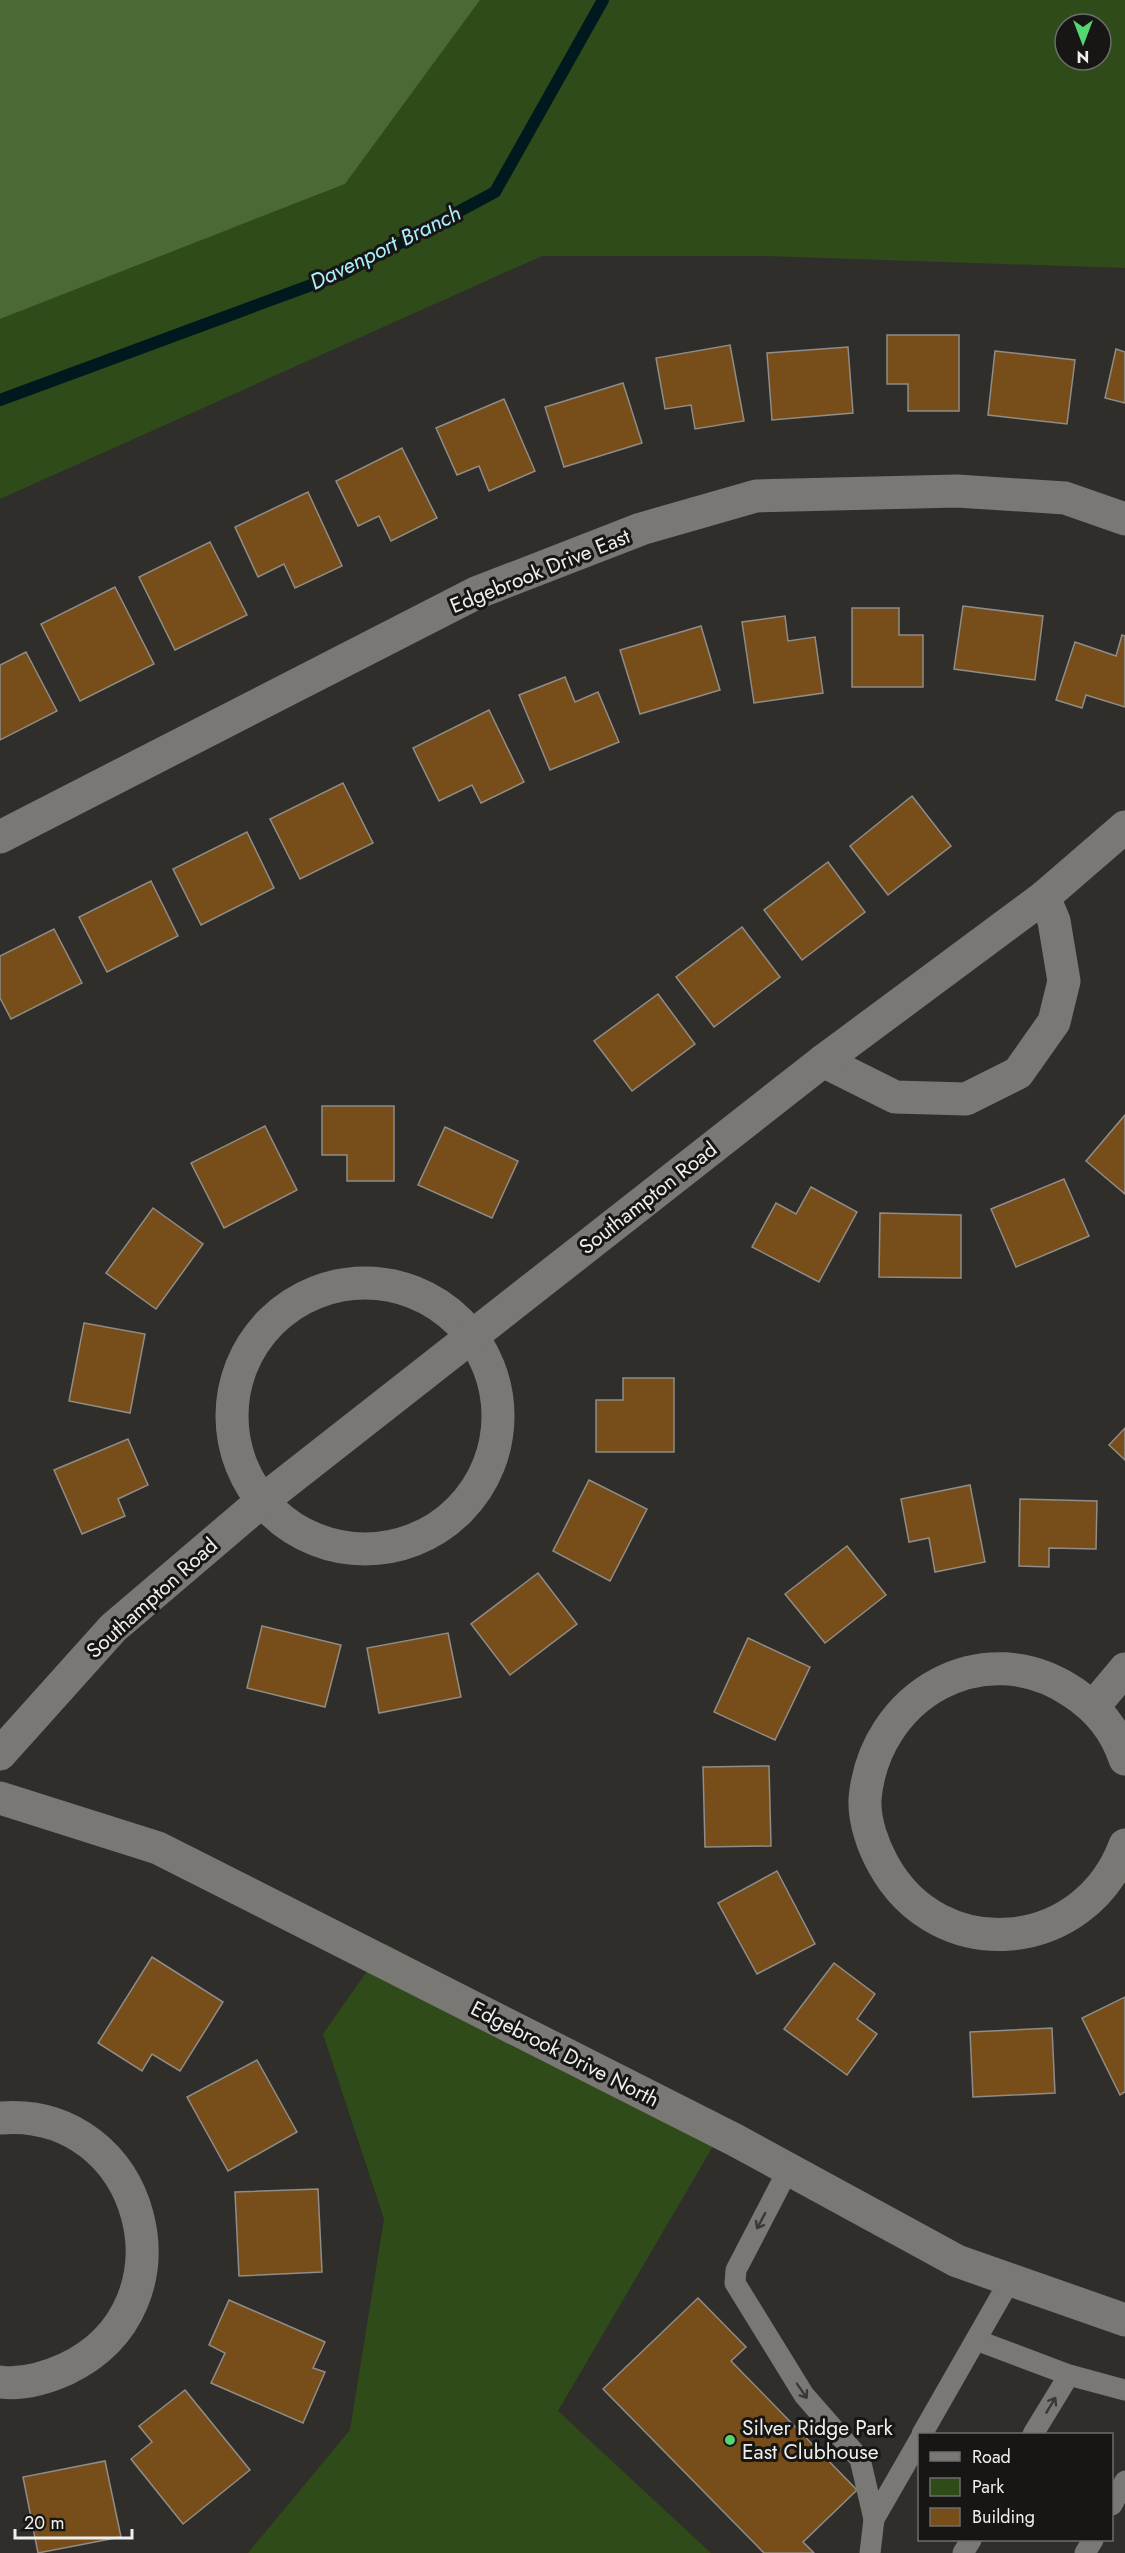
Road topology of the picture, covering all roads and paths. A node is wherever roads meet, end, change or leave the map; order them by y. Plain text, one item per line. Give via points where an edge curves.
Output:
1 (1125, 519) edge
2 (1125, 827) edge
3 (0, 837) edge
4 (1044, 897) junction
5 (824, 1061) junction
6 (472, 1334) junction
7 (262, 1501) junction
8 (1125, 1669) edge
9 (1094, 1706) junction
10 (0, 1754) edge
11 (1125, 1759) edge
12 (0, 1798) edge
13 (1125, 1845) edge
14 (0, 2118) edge
15 (788, 2170) junction
16 (1011, 2280) junction
17 (1125, 2320) edge
18 (976, 2340) junction
19 (1069, 2375) junction
20 (0, 2382) edge
21 (1125, 2390) edge
22 (923, 2433) edge
23 (1034, 2433) edge
24 (918, 2442) edge
25 (1125, 2481) edge
26 (1113, 2503) edge
27 (874, 2519) junction
28 (870, 2553) edge

1 - 3 street, Edgebrook Drive East via 1065,498 957,491 756,496 641,529 476,593
2 - 4 street, Southampton Road
4 - 5 street, Southampton Road
4 - 5 street via 1054,921 1064,981 1054,1022 1018,1073 966,1099 895,1097
5 - 6 street, Southampton Road
6 - 7 street, Southampton Road
6 - 7 street via 493,1375 500,1420 490,1466 466,1505 429,1534 386,1548 340,1548 297,1531
6 - 7 street via 441,1306 402,1288 360,1282 319,1291 282,1311 254,1342 236,1381 231,1423 240,1464
7 - 10 street, Southampton Road via 113,1628
8 - 9 street
9 - 11 street via 1119,1742
9 - 13 street via 1057,1681 1014,1669 969,1671 928,1689 894,1719 873,1758 865,1802 873,1846 894,1885 926,1914 966,1932 1010,1935 1053,1925 1089,1902 1117,1867
12 - 15 street, Edgebrook Drive North via 158,1848
14 - 20 street via 20,2116 60,2126 95,2147 122,2177 139,2215 144,2255 136,2295 116,2331 85,2360 46,2378
15 - 16 street, Edgebrook Drive North via 957,2261
15 -> 27 lane via 736,2270 735,2283 804,2395 860,2459
16 - 17 street, Edgebrook Drive North
16 - 18 lane
18 - 19 lane
18 - 22 lane
19 - 21 lane
23 -> 19 lane
24 - 27 lane
25 - 26 lane
27 - 28 lane

